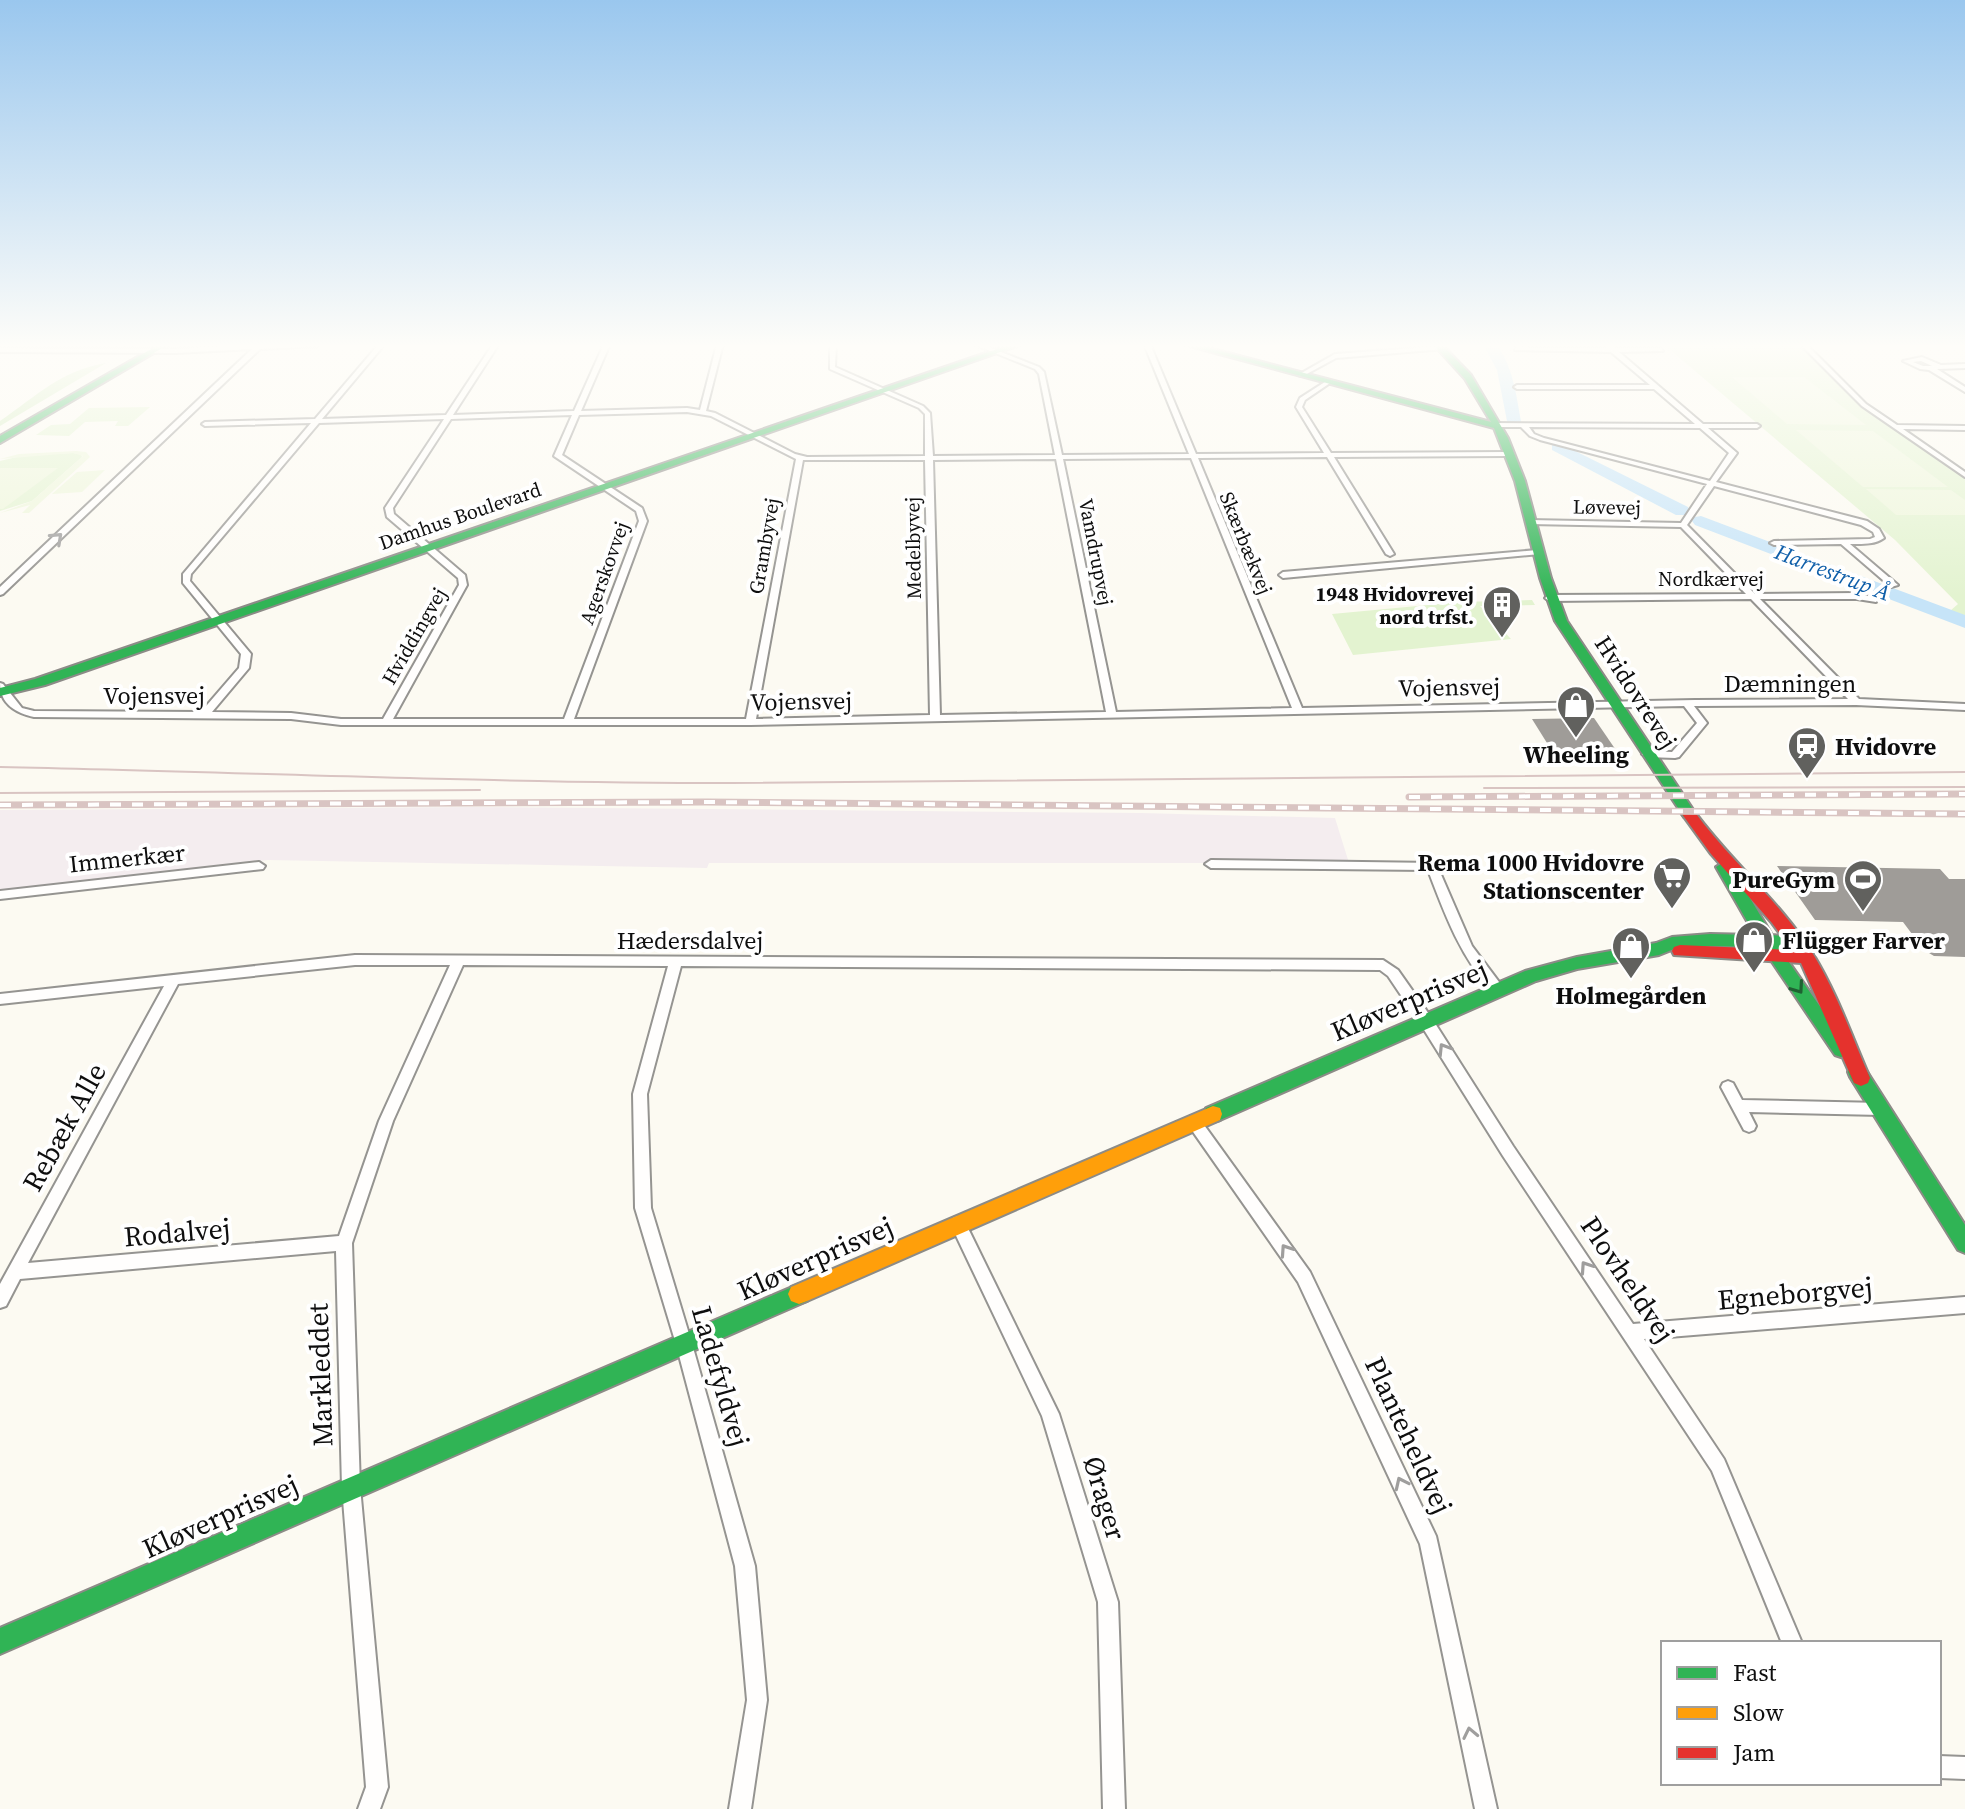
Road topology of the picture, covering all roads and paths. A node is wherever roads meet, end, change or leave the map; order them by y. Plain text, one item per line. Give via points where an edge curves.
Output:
1 (19, 428) edge
2 (172, 428) edge
3 (311, 428) edge
4 (441, 428) edge
5 (571, 428) edge
6 (739, 428) edge
7 (762, 428) edge
8 (928, 428) edge
9 (1053, 428) edge
10 (1182, 428) edge
11 (1313, 428) edge
12 (1495, 428) edge
13 (1526, 428) edge
14 (1706, 428) edge
15 (1898, 428) edge
16 (748, 433) junction
17 (0, 440) edge
18 (1507, 454) junction
19 (1329, 455) junction
20 (1193, 456) junction
21 (1060, 457) junction
22 (800, 458) junction
23 (929, 458) junction
24 (1965, 475) edge
25 (1712, 483) junction
26 (600, 484) junction
27 (1530, 522) junction
28 (1683, 525) junction
29 (1843, 542) junction
30 (1774, 543) dead end
31 (425, 545) junction
32 (1537, 552) junction
33 (1390, 554) dead end
34 (1283, 575) dead end
35 (1894, 585) dead end
36 (0, 592) edge
37 (1753, 597) junction
38 (1549, 598) junction
39 (1873, 600) dead end
40 (216, 616) junction
41 (1, 688) edge
42 (1856, 702) junction
43 (1615, 705) junction
44 (1688, 705) junction
45 (1965, 707) edge
46 (1298, 710) junction
47 (204, 715) junction
48 (1112, 715) junction
49 (935, 718) junction
50 (386, 722) junction
51 (568, 722) junction
52 (750, 722) junction
53 (1647, 754) junction
54 (1714, 849) junction
55 (1211, 864) dead end
56 (259, 866) dead end
57 (0, 895) edge
58 (1795, 942) junction
59 (1771, 948) junction
60 (1806, 957) junction
61 (459, 960) junction
62 (676, 961) junction
63 (1383, 965) joint
64 (174, 979) junction
65 (1499, 990) junction
66 (0, 999) edge
67 (1426, 1021) junction
68 (1861, 1078) junction
69 (1728, 1087) dead end
70 (1738, 1106) junction
71 (1881, 1109) junction
72 (1194, 1122) junction
73 (1749, 1126) dead end
74 (958, 1223) junction
75 (344, 1243) junction
76 (1965, 1243) edge
77 (15, 1272) junction
78 (0, 1300) edge
79 (1965, 1305) edge
80 (1630, 1332) junction
81 (684, 1344) junction
82 (351, 1487) junction
83 (0, 1641) edge
84 (1791, 1641) edge
85 (1941, 1767) edge
86 (1965, 1768) edge
87 (369, 1809) edge
88 (740, 1809) edge
89 (1114, 1809) edge
90 (1486, 1809) edge

1 - 17 street
36 -> 2 street
3 - 40 street via 187,574 186,581
4 - 31 street, Hviddingvej via 388,511
5 - 26 street, Agerskovvej via 558,456
6 - 16 street
7 - 16 street, Damhus Boulevard
8 - 23 street, Medelbyvej
9 - 21 street, Vamdrupvej
10 - 20 street, Skærbækvej
11 - 19 street
12 - 18 street, Hvidovrevej
13 - 25 street via 1542,439
14 - 25 street via 1733,453
15 - 24 street
16 - 22 street
16 - 26 street, Damhus Boulevard
18 - 19 street
18 - 27 street, Hvidovrevej
19 - 20 street
19 - 33 street
20 - 21 street
20 - 46 street, Skærbækvej
21 - 23 street
21 - 48 street, Vamdrupvej
22 - 23 street
22 - 52 street, Grambyvej
23 - 49 street, Medelbyvej
25 - 28 street
25 - 29 street via 1864,523 1880,538
26 - 31 street, Damhus Boulevard
26 - 51 street, Agerskovvej via 639,510 643,521
27 - 28 street, Løvevej
27 - 32 street, Hvidovrevej
28 - 37 street
29 - 30 street
29 - 35 street
31 - 40 street, Damhus Boulevard
31 - 50 street, Hviddingvej via 462,577 463,585
32 - 34 street
32 - 38 street, Hvidovrevej
37 - 38 street, Nordkærvej
37 - 39 street, Nordkærvej
37 - 42 street
38 - 43 street, Hvidovrevej
40 - 41 street, Damhus Boulevard
40 - 47 street via 246,654 244,668
41 - 47 street, Vojensvej via 18,710 42,714
42 - 44 street, Dæmningen
42 - 45 street, Dæmningen
43 - 44 street, Dæmningen
43 - 46 street, Vojensvej
43 - 53 street, Hvidovrevej
44 - 53 street via 1702,723 1675,755
46 - 48 street, Vojensvej
47 - 50 street, Vojensvej
48 - 49 street, Vojensvej
49 - 52 street, Vojensvej
50 - 51 street, Vojensvej
51 - 52 street, Vojensvej
53 - 54 street, Hvidovrevej
54 - 58 street, Hvidovrevej via 1765,901
54 - 59 street, Hvidovrevej
55 - 65 street via 1432,866 1467,952
56 - 57 street, Immerkær
58 - 59 street, Kløverprisvej
58 - 60 street, Hvidovrevej
59 - 60 street, Kløverprisvej
59 - 65 street, Kløverprisvej via 1710,940 1672,943 1549,970
59 -> 68 street, Hvidovrevej
60 - 68 street, Hvidovrevej
61 - 62 street, Hædersdalvej
61 - 64 street, Hædersdalvej via 355,960
61 - 75 street, Markleddet via 386,1121
62 - 63 street, Hædersdalvej
62 - 81 street, Ladefyldvej via 640,1094 643,1208
63 - 67 street, Plovheldvej
64 - 66 street, Hædersdalvej
64 - 77 street, Rebæk Alle
65 - 67 street, Kløverprisvej
67 - 72 street, Kløverprisvej
80 -> 67 street, Plovheldvej
68 - 71 street, Hvidovrevej
69 - 70 street
70 - 71 street
70 - 73 street
71 - 76 street, Hvidovrevej
72 - 74 street, Kløverprisvej
90 -> 72 street, Planteheldvej via 1429,1543 1304,1277
74 - 81 street, Kløverprisvej
74 - 89 street, Ørager via 1050,1414 1108,1602
75 - 77 street, Rodalvej
75 - 82 street, Markleddet
77 - 78 street, Rebæk Alle
79 - 80 street, Egneborgvej
80 - 84 street, Plovheldvej via 1718,1465
81 - 82 street, Kløverprisvej
81 - 88 street, Ladefyldvej via 745,1566 757,1700
82 - 83 street, Kløverprisvej
82 - 87 street, Markleddet via 377,1787
85 - 86 street

